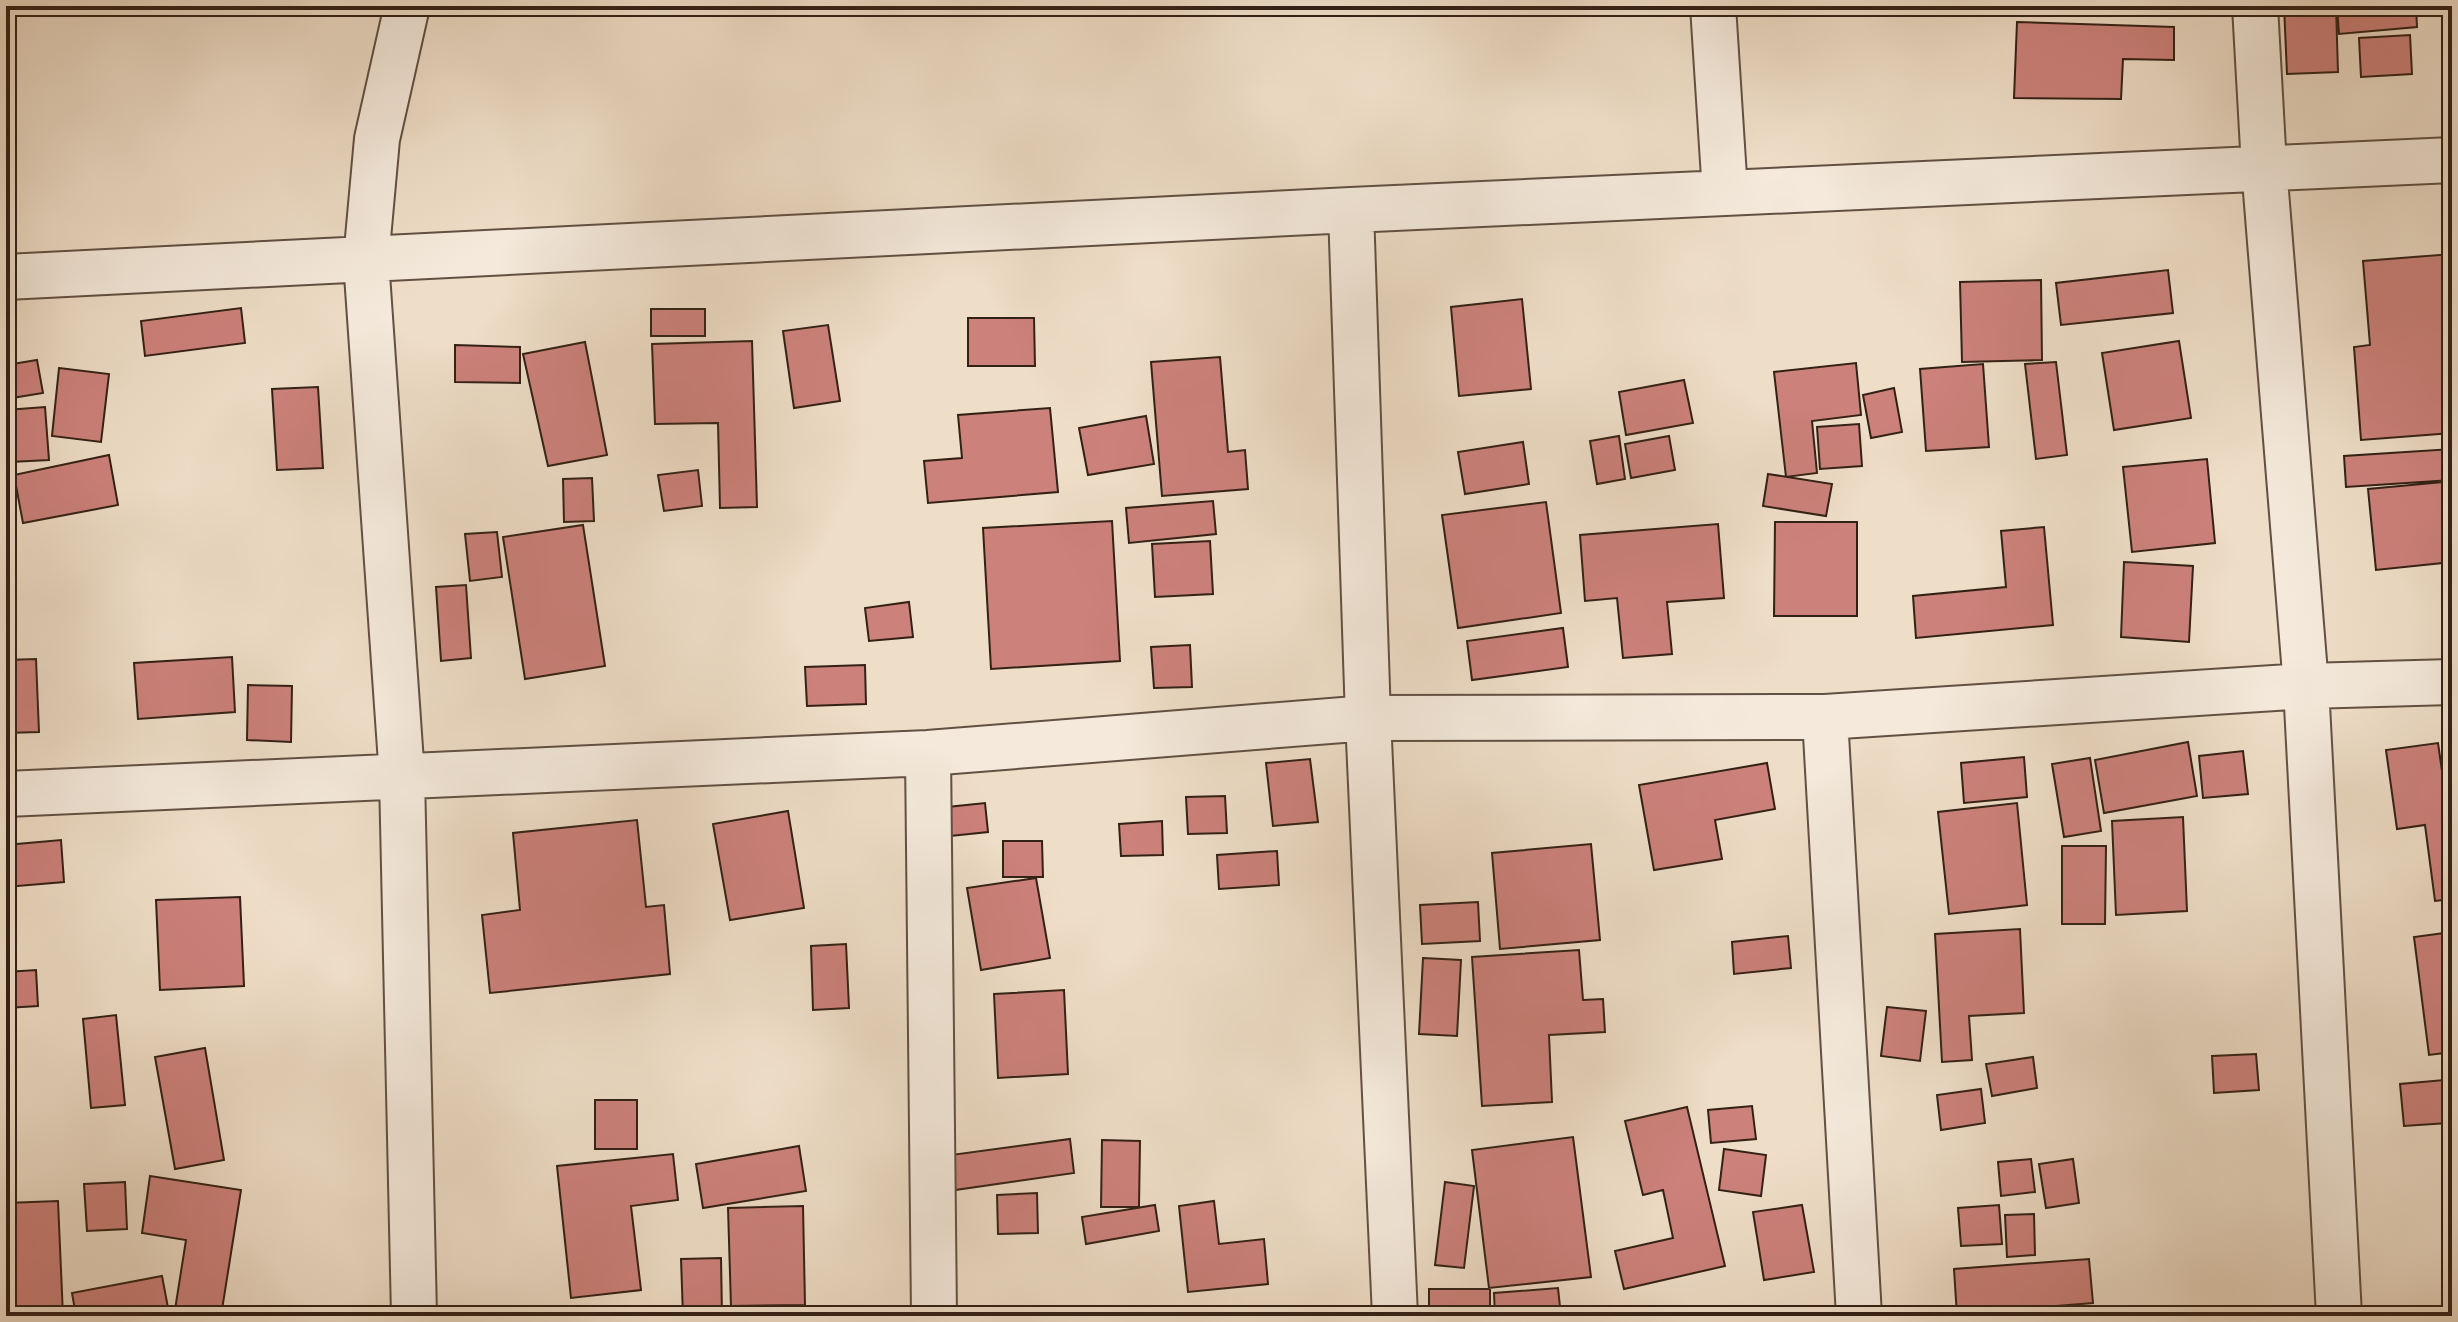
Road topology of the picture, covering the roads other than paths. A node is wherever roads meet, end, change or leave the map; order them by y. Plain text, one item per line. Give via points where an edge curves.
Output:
1 (407, 6) edge
2 (1713, 6) edge
3 (2255, 6) edge
4 (2452, 160) edge
5 (2264, 167) junction
6 (1725, 193) junction
7 (1351, 210) junction
8 (366, 260) junction
9 (6, 277) edge
10 (2452, 682) edge
11 (2306, 686) junction
12 (1825, 717) junction
13 (1368, 718) junction
14 (928, 753) junction
15 (402, 777) junction
16 (6, 794) edge
17 (414, 1316) edge
18 (934, 1316) edge
19 (1395, 1316) edge
20 (1859, 1316) edge
21 (2339, 1316) edge

1 - 8 street via 377,139
2 - 6 street
3 - 5 street
4 - 5 street
5 - 6 street
5 - 11 street
6 - 7 street
7 - 8 street
7 - 13 street
8 - 9 street
8 - 15 street
10 - 11 street
11 - 12 street
11 - 21 street
12 - 13 street
12 - 20 street
13 - 14 street
13 - 19 street
14 - 15 street
14 - 18 street
15 - 16 street
15 - 17 street

